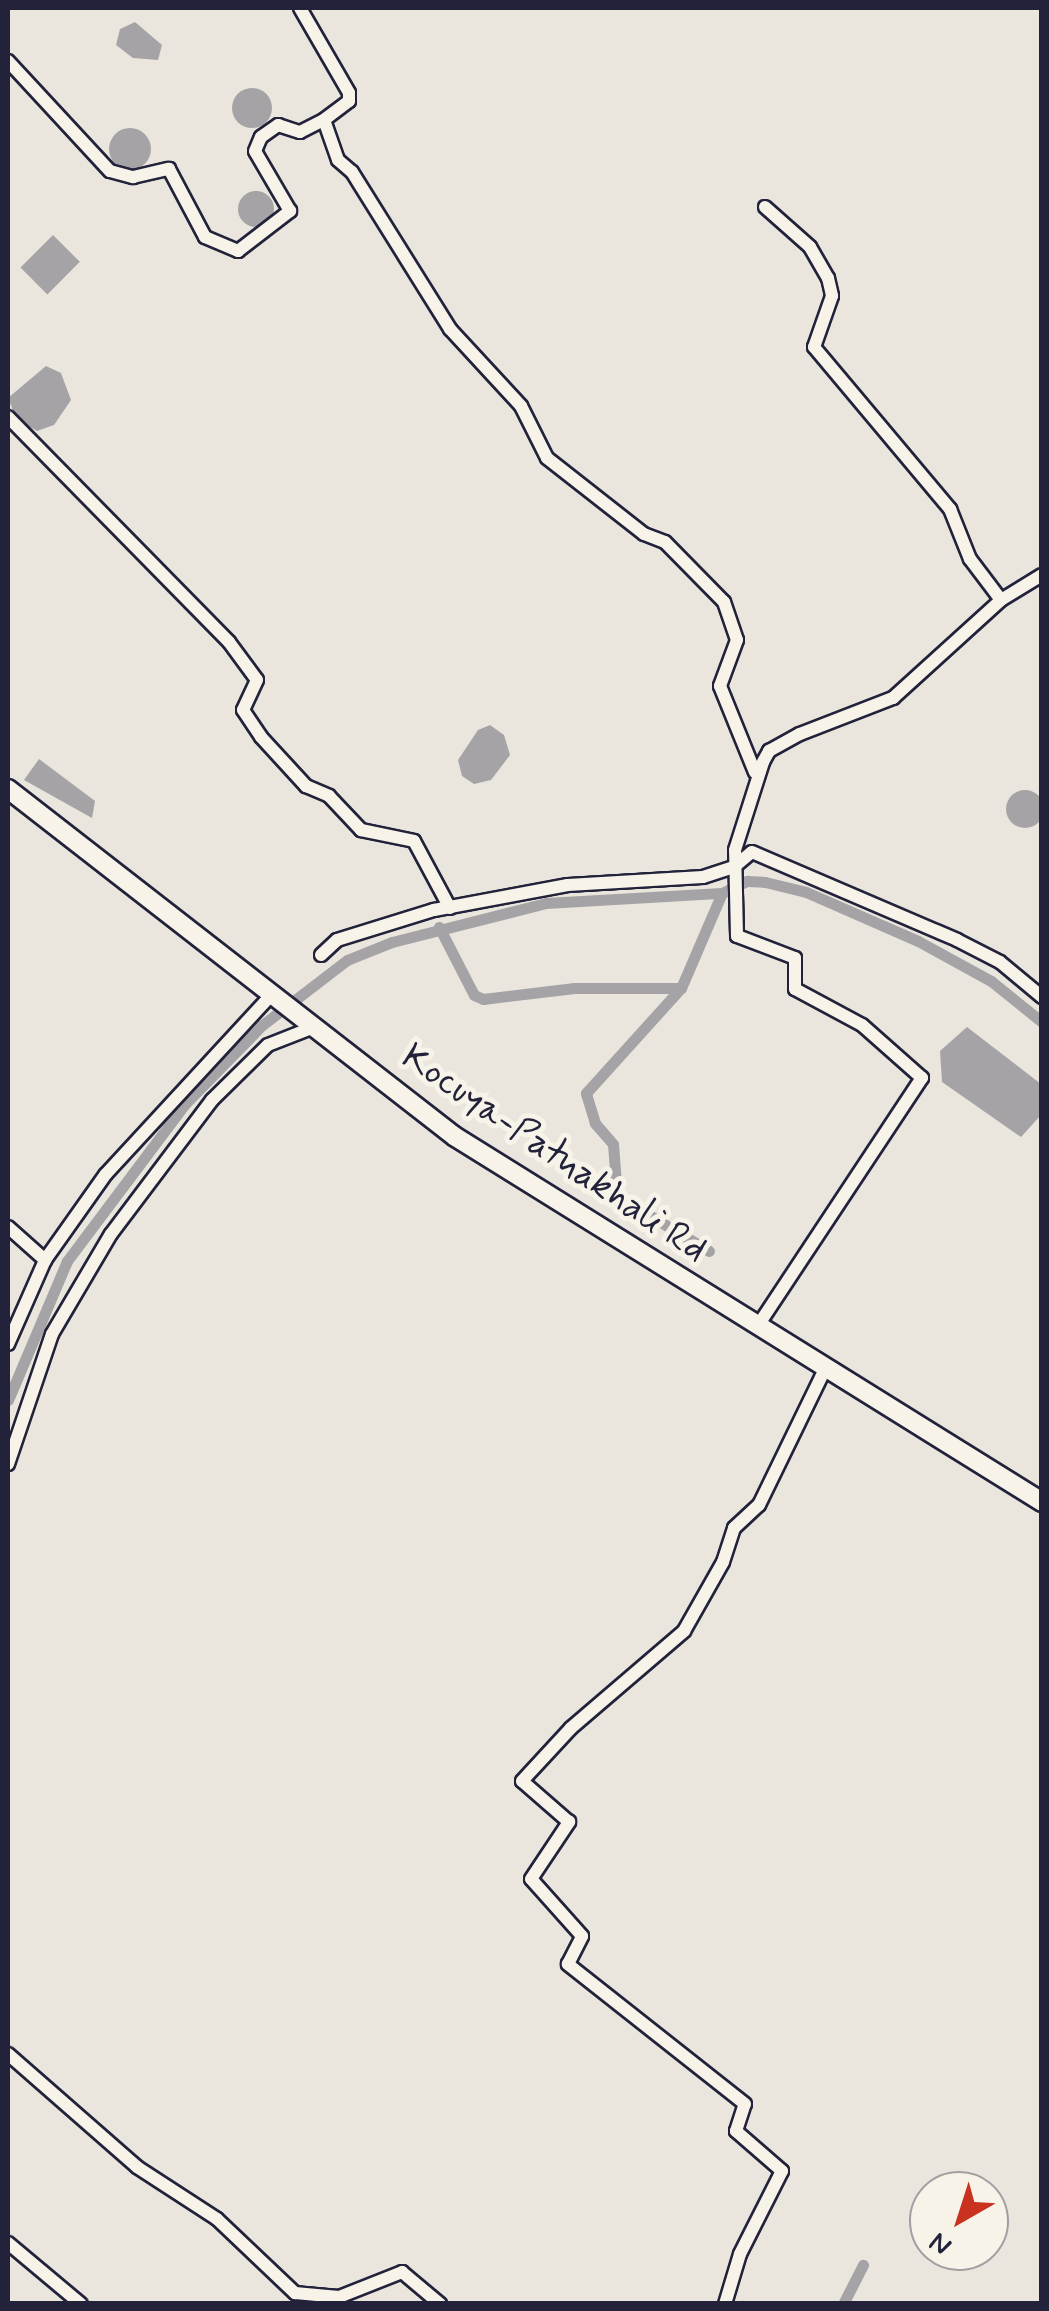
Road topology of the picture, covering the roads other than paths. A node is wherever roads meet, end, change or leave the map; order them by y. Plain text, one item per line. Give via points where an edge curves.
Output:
1 (300, 8) edge
2 (8, 61) edge
3 (324, 120) junction
4 (765, 207) dead end
5 (8, 417) edge
6 (1042, 576) edge
7 (1001, 600) junction
8 (755, 772) dead end
9 (8, 789) edge
10 (734, 873) junction
11 (450, 908) junction
12 (321, 955) dead end
13 (275, 996) junction
14 (1042, 997) edge
15 (310, 1024) junction
16 (8, 1228) edge
17 (45, 1260) junction
18 (757, 1327) junction
19 (8, 1344) edge
20 (824, 1371) junction
21 (8, 1464) edge
22 (1042, 1502) edge
23 (8, 2054) edge
24 (8, 2243) edge
25 (81, 2304) edge
26 (440, 2304) edge
27 (725, 2304) edge

1 - 3 street via 350,93
2 - 3 street via 110,171 133,177 169,169 205,237 238,251 290,211 256,151 261,136 278,126 300,132
3 - 8 street via 338,160 352,172 437,310 522,406 547,458 644,534 665,542 724,602 737,640 720,686
4 - 7 street via 810,246 828,278 832,296 814,346 950,509 970,559
5 - 11 street via 230,642 258,680 243,710 261,737 306,786 329,796 361,830 414,841
6 - 7 street
7 - 10 street via 893,698 770,751
9 - 13 main road, Kocuya-Patuakhali Rd
10 - 11 street via 568,885
10 - 14 street via 752,852 802,868 1000,962
10 - 18 street via 737,936 795,958 795,989 862,1025 922,1078
11 - 12 street via 347,936
13 - 15 main road, Kocuya-Patuakhali Rd
13 - 17 street via 128,1146
15 - 18 main road, Kocuya-Patuakhali Rd via 454,1136
15 - 21 street via 268,1045 212,1100 111,1234 52,1334
16 - 17 street
17 - 19 street
18 - 20 main road, Kocuya-Patuakhali Rd
20 - 22 main road, Kocuya-Patuakhali Rd
20 - 27 street via 759,1505 734,1528 684,1631 522,1781 569,1822 531,1879 582,1936 568,1964 745,2104 736,2131 782,2172 740,2254
23 - 26 street via 137,2167 217,2220 295,2293 339,2297 402,2272
24 - 25 street

